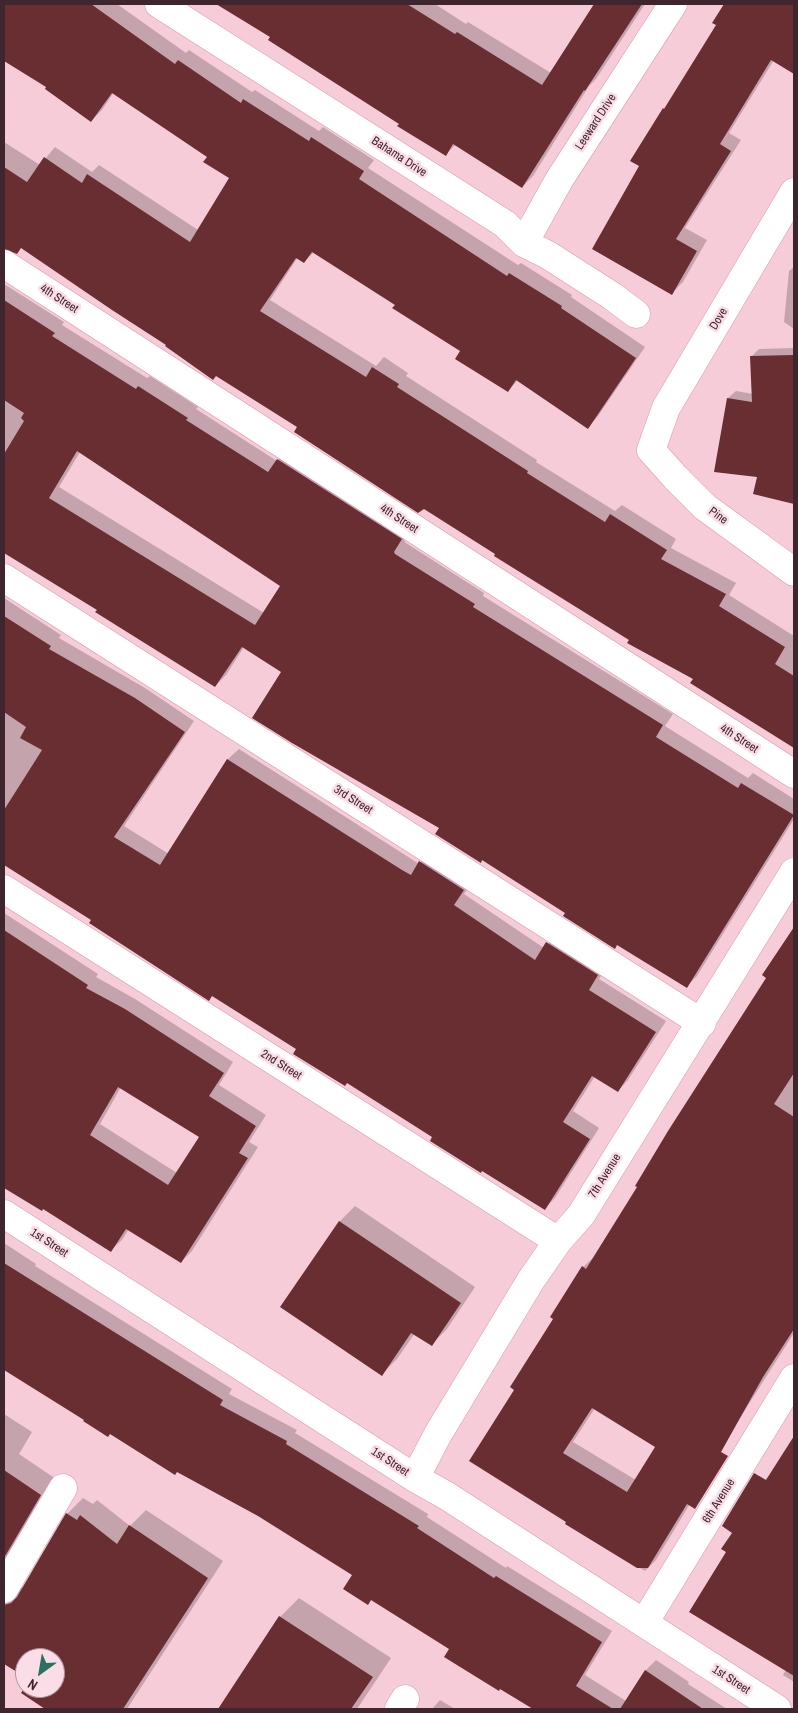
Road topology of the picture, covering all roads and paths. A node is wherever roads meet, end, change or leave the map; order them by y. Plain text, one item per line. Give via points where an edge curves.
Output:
1 (159, 4) edge
2 (673, 4) edge
3 (794, 192) edge
4 (524, 243) junction
5 (4, 264) edge
6 (636, 314) dead end
7 (651, 450) joint
8 (794, 572) edge
9 (4, 578) edge
10 (794, 774) edge
11 (794, 872) edge
12 (4, 889) edge
13 (702, 1022) junction
14 (4, 1214) edge
15 (558, 1241) junction
16 (794, 1378) edge
17 (415, 1478) junction
18 (62, 1488) dead end
19 (4, 1589) edge
20 (644, 1623) junction
21 (777, 1709) edge

1 - 4 street, Bahama Drive via 505,224
2 - 4 street, Leeward Drive via 558,180
3 - 7 street, Dove via 666,408
4 - 6 street, Bahama Drive via 548,255
5 - 10 street, 4th Street
7 - 8 street, Pine via 705,507
9 - 13 street, 3rd Street
11 - 13 street, 7th Avenue
12 - 15 street, 2nd Street
13 - 15 street, 7th Avenue via 581,1215
14 - 17 street, 1st Street
15 - 17 street, 7th Avenue via 438,1434
16 - 20 street, 6th Avenue
17 - 20 street, 1st Street
18 - 19 street
20 - 21 street, 1st Street

